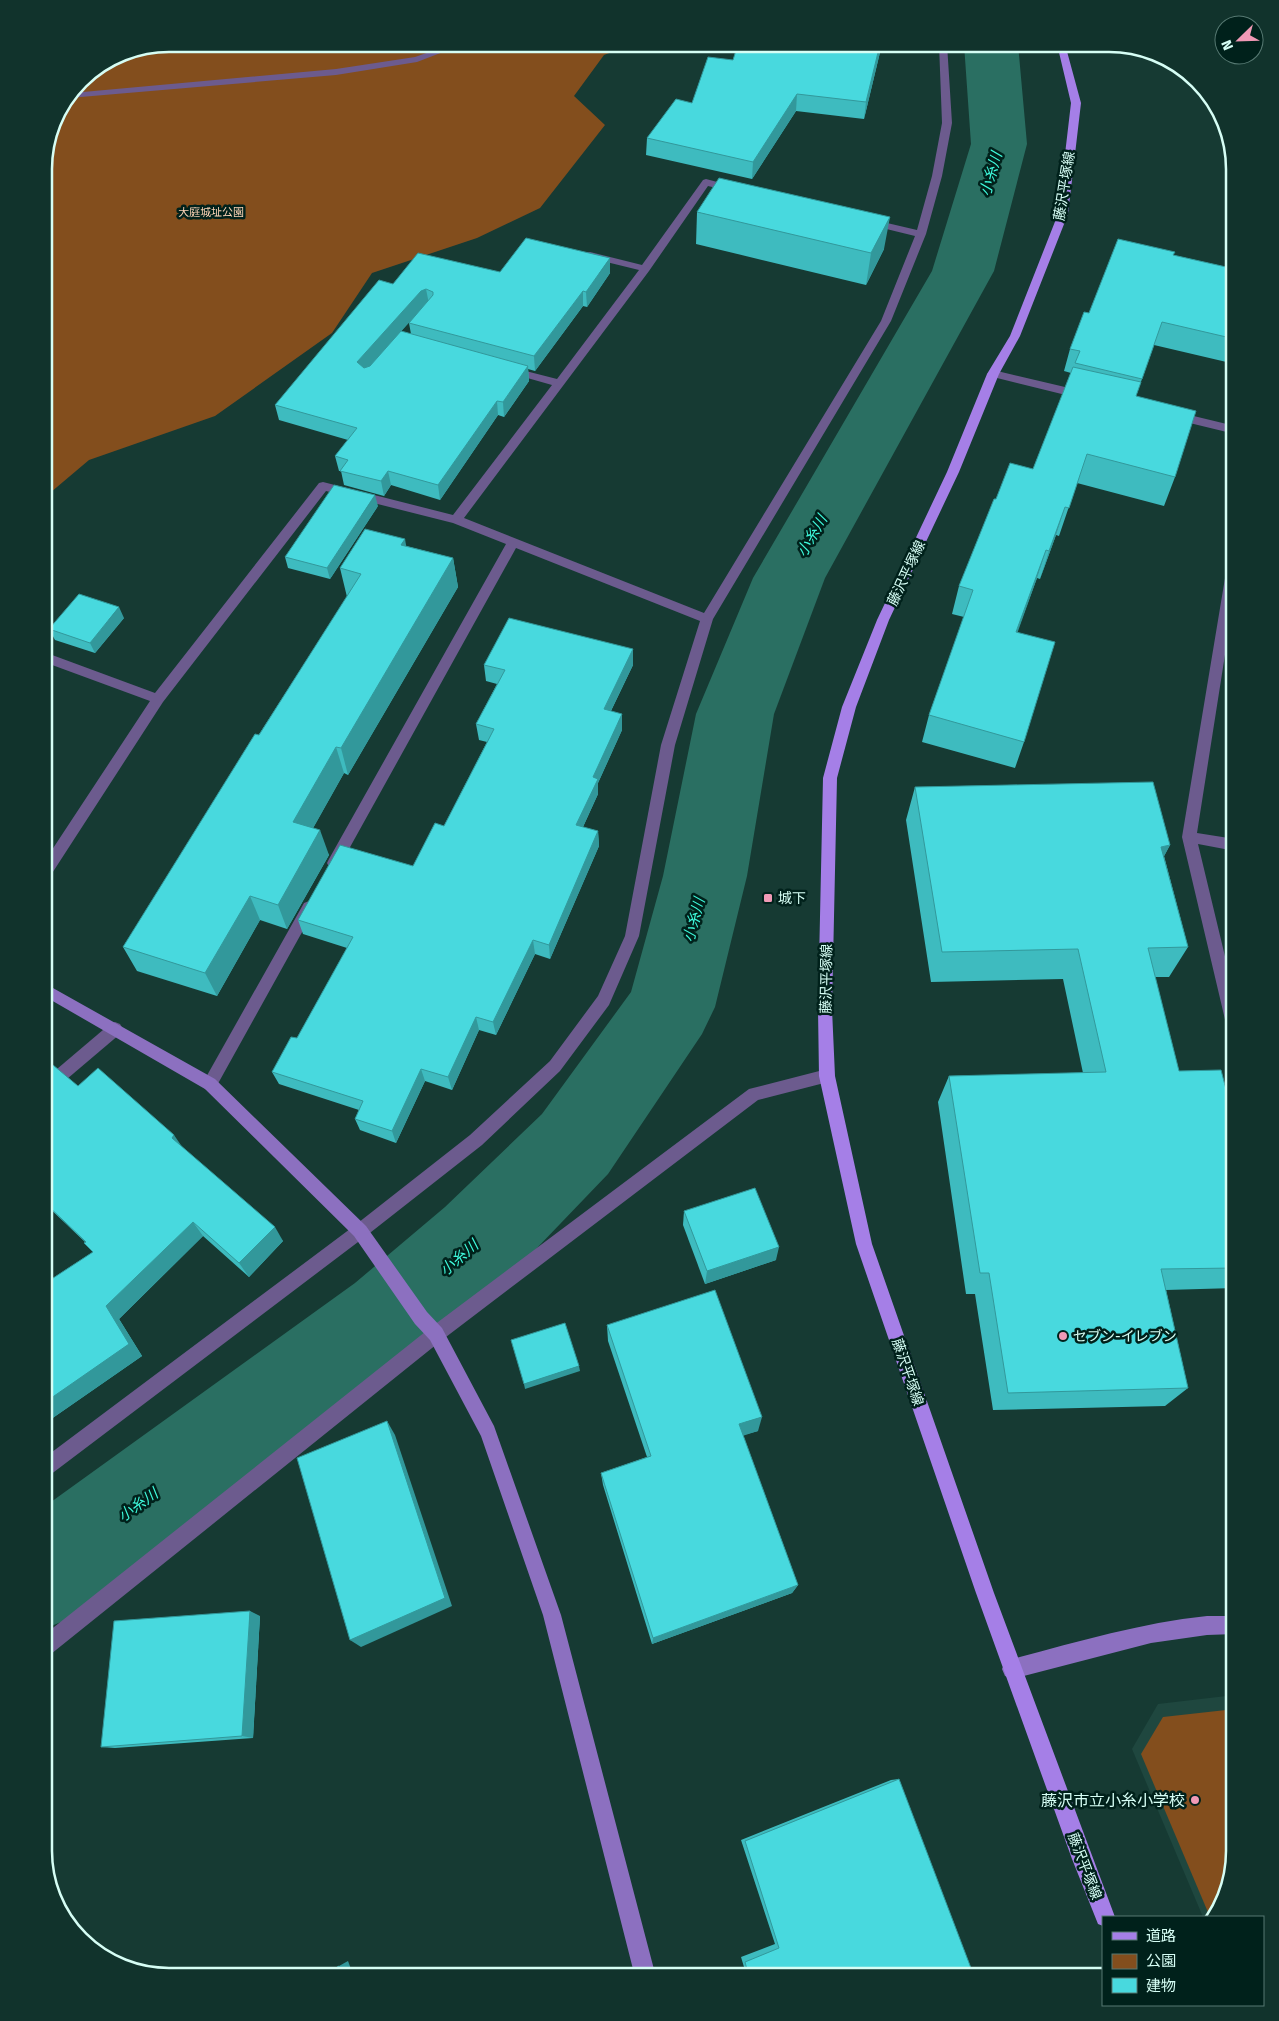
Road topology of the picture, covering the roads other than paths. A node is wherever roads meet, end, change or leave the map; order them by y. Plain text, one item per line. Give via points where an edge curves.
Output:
1 (436, 52) edge
2 (944, 53) edge
3 (1063, 53) edge
4 (79, 95) edge
5 (743, 191) edge
6 (855, 218) edge
7 (921, 234) junction
8 (581, 252) edge
9 (645, 269) junction
10 (503, 368) edge
11 (993, 374) junction
12 (559, 383) junction
13 (1093, 397) edge
14 (1159, 412) edge
15 (1226, 428) edge
16 (456, 520) junction
17 (513, 544) junction
18 (1226, 609) edge
19 (707, 620) junction
20 (53, 660) edge
21 (158, 699) junction
22 (1189, 837) junction
23 (1226, 843) edge
24 (53, 861) edge
25 (327, 875) edge
26 (318, 892) edge
27 (1226, 991) edge
28 (53, 994) edge
29 (115, 1029) junction
30 (828, 1076) junction
31 (52, 1082) edge
32 (210, 1084) junction
33 (360, 1232) junction
34 (436, 1334) junction
35 (52, 1463) edge
36 (1226, 1625) edge
37 (52, 1641) edge
38 (1012, 1670) junction
39 (1105, 1916) edge
40 (644, 1968) edge

1 - 4 street via 417,59 336,72
2 - 7 street via 947,123
3 - 11 main road, 藤沢平塚線 via 1076,103 1063,214 1015,336
5 - 9 street via 706,182
6 - 7 street
7 - 19 street via 886,321
8 - 9 street
9 - 12 street
10 - 12 street
11 - 13 street
11 - 30 main road, 藤沢平塚線 via 953,472 883,620 849,707 830,778 825,1009
12 - 16 street
14 - 15 street
16 - 17 street
16 - 21 street via 323,486
17 - 19 street
17 - 25 street
18 - 22 street
19 - 33 street via 668,745 632,936 604,1000 555,1066 476,1140
20 - 21 street
21 - 24 street
22 - 23 street
22 - 27 street
26 - 32 street
28 - 29 street
29 - 31 street
29 - 32 street
30 - 34 street via 754,1094
30 - 38 main road, 藤沢平塚線 via 864,1244
32 - 33 street
33 - 34 street
33 - 35 street
34 - 37 street
34 - 40 street via 488,1432 552,1615
36 - 38 street via 1208,1624 1126,1639
38 - 39 main road, 藤沢平塚線

